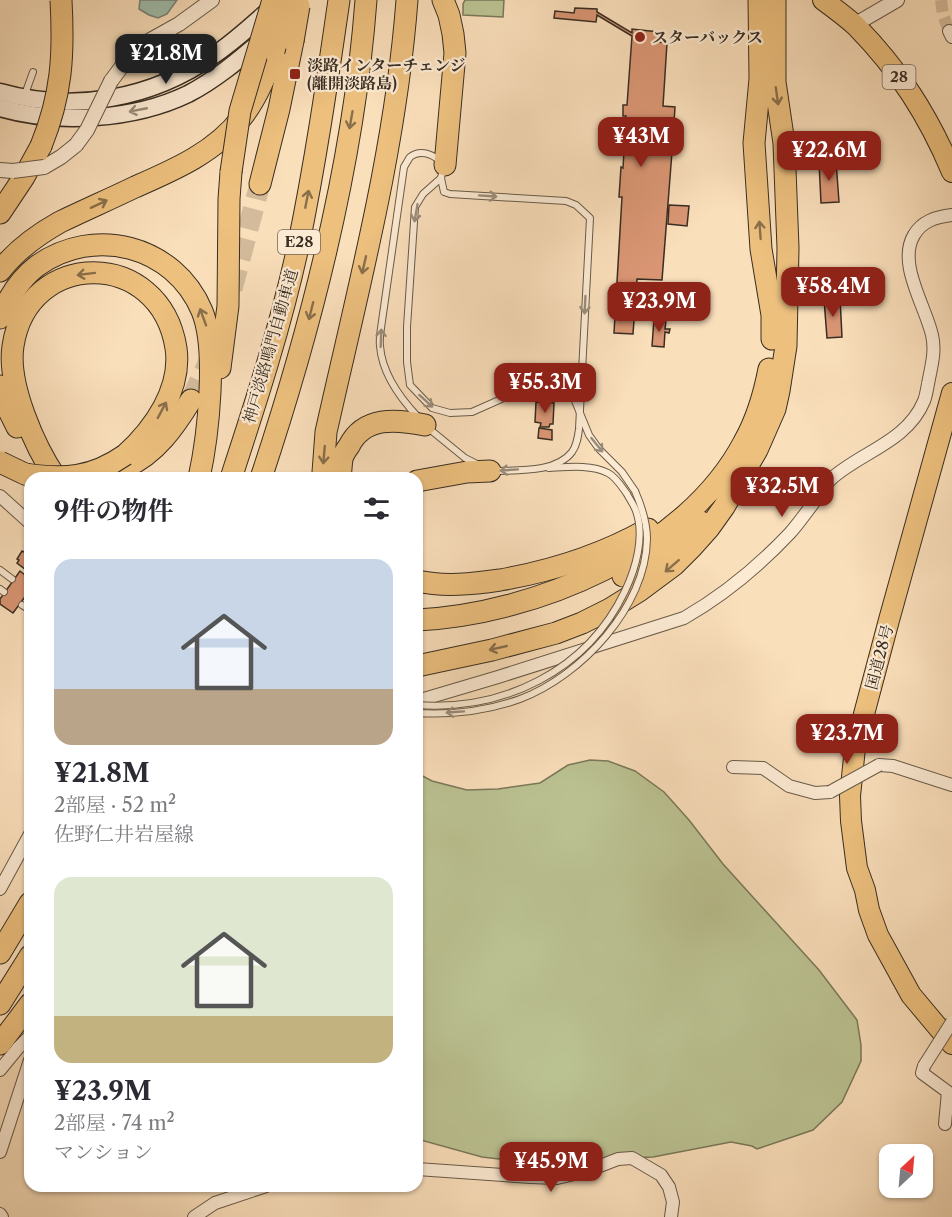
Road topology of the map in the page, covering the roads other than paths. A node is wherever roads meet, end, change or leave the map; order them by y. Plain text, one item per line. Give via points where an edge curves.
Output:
1 (61, 0) edge
2 (212, 0) edge
3 (273, 0) edge
4 (280, 0) edge
5 (288, 0) edge
6 (300, 0) edge
7 (308, 0) edge
8 (339, 0) edge
9 (366, 0) edge
10 (407, 0) edge
11 (443, 0) edge
12 (759, 0) edge
13 (775, 0) edge
14 (824, 0) edge
15 (897, 0) edge
16 (854, 25) junction
17 (767, 36) junction
18 (33, 72) dead end
19 (0, 92) edge
20 (23, 98) junction
21 (0, 108) edge
22 (43, 156) junction
23 (7, 171) edge
24 (443, 172) junction
25 (952, 172) edge
26 (260, 184) tunnel mouth
27 (0, 213) edge
28 (952, 216) edge
29 (0, 271) edge
30 (0, 318) edge
31 (0, 386) edge
32 (952, 393) edge
33 (191, 400) tunnel mouth
34 (579, 410) junction
35 (425, 425) junction
36 (204, 448) junction
37 (0, 451) edge
38 (127, 460) junction
39 (0, 462) edge
40 (545, 468) junction
41 (489, 471) junction
42 (50, 472) edge
43 (52, 472) edge
44 (93, 472) edge
45 (103, 472) edge
46 (200, 472) edge
47 (233, 472) edge
48 (263, 472) edge
49 (323, 472) edge
50 (341, 472) edge
51 (24, 476) edge
52 (24, 477) edge
53 (423, 480) edge
54 (726, 486) junction
55 (0, 496) edge
56 (24, 518) edge
57 (0, 570) edge
58 (12, 579) dead end
59 (423, 580) edge
60 (423, 619) edge
61 (423, 632) edge
62 (423, 665) edge
63 (423, 701) edge
64 (423, 703) edge
65 (423, 713) edge
66 (733, 767) dead end
67 (952, 785) edge
68 (24, 845) edge
69 (0, 889) edge
70 (24, 913) edge
71 (0, 953) edge
72 (24, 966) edge
73 (0, 1004) edge
74 (24, 1012) edge
75 (952, 1022) edge
76 (24, 1042) edge
77 (0, 1044) edge
78 (952, 1044) edge
79 (0, 1070) edge
80 (24, 1078) edge
81 (945, 1124) dead end
82 (0, 1152) edge
83 (423, 1169) edge
84 (248, 1192) edge
85 (194, 1217) edge
86 (670, 1217) edge

1 - 22 highway, bridge via 63,45 59,89
2 - 22 street, bridge via 132,53 111,81 76,145 62,157
3 - 36 highway, bridge via 236,130 229,199 228,306
4 - 20 main road via 214,55 159,85 90,101
29 -> 5 highway, bridge via 46,230 174,169 216,143 251,104 274,51
6 - 26 highway, bridge
7 -> 21 main road via 216,77 171,102 85,117 39,116
47 -> 8 highway, 神戸淡路鳴門自動車道 / E28 via 298,248
9 -> 48 highway, 神戸淡路鳴門自動車道 / E28 via 356,91 325,255 304,340
10 -> 49 highway via 385,165 326,432
11 - 24 highway via 455,53
12 - 17 highway
13 - 17 highway
14 - 16 highway, 28
15 - 16 street
16 - 25 highway, 28 via 924,112
54 -> 17 highway via 766,387 772,344 754,142
17 -> 54 highway via 784,143 786,346 775,409 758,450
18 - 20 lane
19 - 20 main road
22 - 23 street, bridge
22 - 27 highway
24 -> 34 lane via 444,192 450,194 567,201 590,218
24 -> 34 lane via 415,207 407,327 410,385 432,408 450,413 472,412 535,384 550,383 566,389
35 -> 24 lane via 385,369 380,345 405,167 411,157 430,154
28 - 63 street via 928,220 919,227 908,250 909,267 932,335 934,355 924,401 914,419 895,438 828,482 765,558 733,586 684,618
36 -> 30 highway via 209,337 198,303 163,263 116,245 66,250 25,277
31 - 42 highway via 19,432
32 - 78 highway, 国道28号 via 855,748 850,796 857,867 878,935 911,995
33 - 38 highway via 159,444 145,456
34 - 40 lane via 578,439 573,450
34 -> 65 lane, bridge via 589,435 622,472 643,509 647,541 642,571 630,601 610,632 578,664 522,698 472,711
35 - 41 lane via 465,458
35 - 50 highway via 388,420 361,430 342,458
36 - 46 highway
37 - 52 highway via 17,474
38 -> 43 highway via 158,417 172,386 174,337 161,308 129,280 101,272 73,275 36,297 21,321 13,347 15,379 27,422
38 - 44 highway, bridge
38 - 45 highway
39 - 51 highway, bridge
40 -> 41 lane
40 - 64 lane, bridge via 585,467 608,473 627,495 636,512 638,556 620,603 594,640 543,679 512,693 464,704
41 - 53 highway
54 - 59 highway via 627,541 558,567 460,585
54 - 60 highway via 631,555 589,577 507,605
54 - 61 highway via 706,518 678,541 614,581 521,616
54 -> 62 highway via 709,528 693,547 656,579 610,609 534,639
55 - 56 street
57 - 58 lane
66 - 67 street, bridge via 763,768 789,786 815,793 830,792 879,765
68 - 69 street
70 - 71 highway
72 - 73 highway
74 - 77 highway
75 - 81 street, bridge via 922,1073 948,1092
76 - 79 street
80 - 82 street
83 - 86 street via 557,1178 632,1158 661,1175 669,1187 673,1202
84 - 85 street via 215,1203

